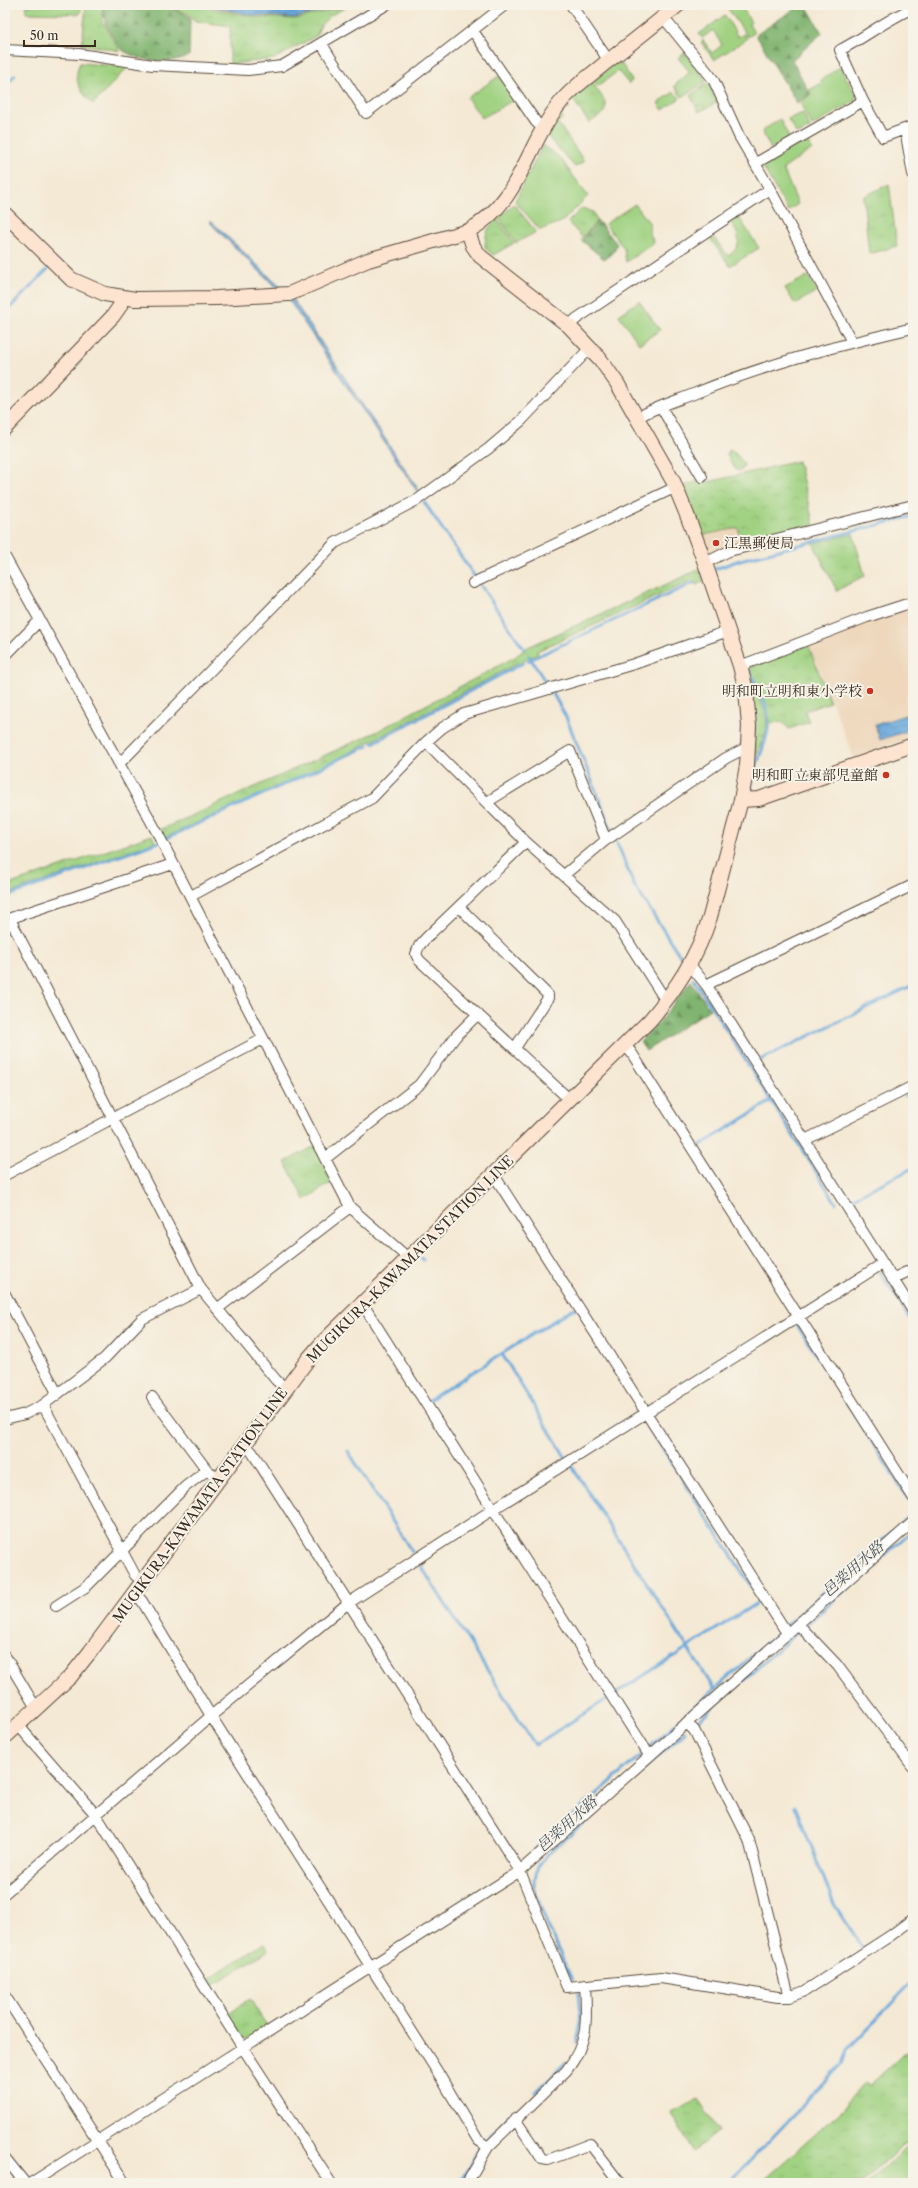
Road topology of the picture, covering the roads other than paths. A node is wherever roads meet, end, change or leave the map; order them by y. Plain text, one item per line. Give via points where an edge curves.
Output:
1 (386, 5) edge
2 (505, 5) edge
3 (571, 5) edge
4 (678, 5) edge
5 (913, 11) edge
6 (663, 18) junction
7 (473, 31) junction
8 (321, 43) junction
9 (5, 50) edge
10 (609, 61) junction
11 (863, 101) junction
12 (909, 128) edge
13 (544, 129) junction
14 (756, 163) junction
15 (913, 174) edge
16 (770, 189) junction
17 (5, 214) edge
18 (468, 231) junction
19 (120, 298) junction
20 (569, 326) junction
21 (913, 328) edge
22 (852, 342) junction
23 (591, 348) junction
24 (661, 407) junction
25 (637, 418) junction
26 (5, 428) edge
27 (702, 477) dead end
28 (676, 487) junction
29 (913, 505) edge
30 (5, 556) edge
31 (705, 563) junction
32 (473, 583) dead end
33 (913, 602) edge
34 (40, 620) junction
35 (728, 631) junction
36 (5, 656) edge
37 (740, 666) junction
38 (426, 742) junction
39 (913, 745) edge
40 (748, 747) junction
41 (118, 762) junction
42 (741, 800) junction
43 (487, 802) junction
44 (606, 840) junction
45 (526, 842) junction
46 (174, 864) junction
47 (564, 875) junction
48 (913, 884) edge
49 (191, 896) junction
50 (459, 907) junction
51 (7, 919) edge
52 (690, 965) junction
53 (707, 986) junction
54 (666, 1001) junction
55 (478, 1014) junction
56 (263, 1039) junction
57 (626, 1046) junction
58 (515, 1048) junction
59 (913, 1086) edge
60 (570, 1100) junction
61 (113, 1118) junction
62 (805, 1140) junction
63 (326, 1158) junction
64 (5, 1175) edge
65 (494, 1175) junction
66 (350, 1207) junction
67 (408, 1258) junction
68 (882, 1264) junction
69 (913, 1269) edge
70 (892, 1279) junction
71 (201, 1289) junction
72 (5, 1294) edge
73 (362, 1302) junction
74 (217, 1309) junction
75 (913, 1311) edge
76 (799, 1318) junction
77 (286, 1389) junction
78 (57, 1393) junction
79 (152, 1397) dead end
80 (43, 1405) junction
81 (646, 1413) junction
82 (5, 1419) edge
83 (245, 1445) junction
84 (207, 1470) junction
85 (220, 1480) junction
86 (913, 1497) edge
87 (492, 1510) junction
88 (913, 1522) edge
89 (123, 1551) junction
90 (144, 1582) junction
91 (135, 1594) junction
92 (347, 1604) junction
93 (56, 1606) dead end
94 (798, 1624) junction
95 (787, 1633) junction
96 (5, 1656) edge
97 (36, 1708) junction
98 (211, 1716) junction
99 (686, 1723) junction
100 (18, 1725) junction
101 (5, 1737) edge
102 (649, 1755) junction
103 (913, 1767) edge
104 (96, 1815) junction
105 (520, 1871) junction
106 (5, 1893) edge
107 (913, 1920) edge
108 (370, 1967) junction
109 (585, 1986) junction
110 (5, 1996) edge
111 (789, 1997) junction
112 (243, 2048) junction
113 (515, 2119) junction
114 (97, 2139) junction
115 (488, 2147) junction
116 (5, 2158) edge
117 (25, 2183) edge
118 (30, 2183) edge
119 (125, 2183) edge
120 (331, 2183) edge
121 (467, 2183) edge
122 (620, 2183) edge

1 - 8 street
2 - 7 street
3 - 10 street
4 - 6 main road
5 - 11 street via 911,9 901,14 840,50
6 - 10 main road
6 - 14 street via 713,79 739,136
7 - 8 street via 366,113
7 - 13 street via 536,122
8 - 9 street via 282,66 248,70 153,65 79,54
10 - 13 main road via 561,101
11 - 12 street via 883,137
11 - 14 street
12 - 15 street
13 - 18 main road via 503,203 489,217
14 - 16 street
16 - 20 street
16 - 22 street
17 - 19 main road via 71,279 92,290
18 - 19 main road via 368,260 289,294 170,300
18 - 20 main road, MUGIKURA-KAWAMATA STATION LINE via 480,256
19 - 26 main road via 120,306 109,322
20 - 23 main road, MUGIKURA-KAWAMATA STATION LINE
21 - 22 street
22 - 24 street via 738,376
23 - 25 main road, MUGIKURA-KAWAMATA STATION LINE via 617,383
23 - 41 street via 521,421 488,450 417,500 335,543 124,759
24 - 25 street
24 - 27 street
25 - 28 main road, MUGIKURA-KAWAMATA STATION LINE
28 - 31 main road, MUGIKURA-KAWAMATA STATION LINE
28 - 32 street
29 - 31 street via 729,551
30 - 34 street
31 - 35 main road, MUGIKURA-KAWAMATA STATION LINE
33 - 37 street via 866,617
34 - 36 street
34 - 41 street
35 - 37 main road, MUGIKURA-KAWAMATA STATION LINE
35 - 38 street via 634,664 475,710 448,724
37 - 40 main road, MUGIKURA-KAWAMATA STATION LINE via 749,707
38 - 43 street
38 - 49 street via 372,798
39 - 42 main road via 759,799
40 - 42 main road, MUGIKURA-KAWAMATA STATION LINE
40 - 44 street via 726,758
41 - 46 street
42 - 52 main road, MUGIKURA-KAWAMATA STATION LINE via 710,917
43 - 44 street via 570,751
43 - 45 street
44 - 47 street
45 - 47 street
45 - 50 street
46 - 49 street
46 - 51 street
47 - 54 street via 615,921
48 - 53 street
49 - 56 street
50 - 55 street via 427,937 416,954 419,960
50 - 58 street via 548,994 548,998
51 - 61 street
52 - 53 street
52 - 54 main road, MUGIKURA-KAWAMATA STATION LINE
53 - 62 street
54 - 57 main road, MUGIKURA-KAWAMATA STATION LINE
55 - 58 street
55 - 63 street via 456,1036 418,1085
56 - 61 street
56 - 63 street
57 - 60 main road, MUGIKURA-KAWAMATA STATION LINE
57 - 76 street
58 - 60 street
59 - 62 street
60 - 65 main road, MUGIKURA-KAWAMATA STATION LINE
61 - 64 street
61 - 71 street
62 - 68 street
63 - 66 street
65 - 67 main road, MUGIKURA-KAWAMATA STATION LINE
65 - 81 street
66 - 67 street
66 - 74 street
67 - 73 main road, MUGIKURA-KAWAMATA STATION LINE
68 - 70 street
68 - 76 street
69 - 70 street
70 - 75 street
71 - 74 street
71 - 78 street via 142,1319 105,1358
72 - 78 street
73 - 77 main road, MUGIKURA-KAWAMATA STATION LINE via 309,1358
73 - 87 street
74 - 77 street
76 - 81 street
76 - 86 street
77 - 83 main road, MUGIKURA-KAWAMATA STATION LINE
78 - 80 street
79 - 84 street
80 - 82 street via 25,1414
80 - 89 street
81 - 87 street
81 - 95 street
83 - 85 main road, MUGIKURA-KAWAMATA STATION LINE
83 - 92 street via 252,1452
84 - 85 street
84 - 89 street via 185,1487
85 - 90 main road, MUGIKURA-KAWAMATA STATION LINE
87 - 92 street
87 - 102 street
88 - 94 street
89 - 90 street via 135,1575
89 - 93 street via 87,1586
90 - 91 main road, MUGIKURA-KAWAMATA STATION LINE
91 - 97 main road, MUGIKURA-KAWAMATA STATION LINE via 71,1676
91 - 98 street via 142,1601
92 - 98 street
92 - 105 street
94 - 95 street
94 - 103 street via 841,1670
95 - 99 street
96 - 97 street
97 - 100 main road, MUGIKURA-KAWAMATA STATION LINE
98 - 104 street
98 - 108 street
99 - 102 street
99 - 111 street via 694,1730 749,1840
100 - 101 main road, MUGIKURA-KAWAMATA STATION LINE
100 - 104 street
102 - 105 street
104 - 106 street
104 - 112 street
105 - 108 street
105 - 109 street via 567,1987
107 - 111 street via 834,1974
108 - 112 street
108 - 115 street via 478,2140
109 - 111 street via 661,1978 778,1998
109 - 113 street via 587,2022 585,2036 575,2060
110 - 114 street
112 - 114 street
112 - 120 street
113 - 115 street
113 - 122 street via 542,2158 548,2160 590,2144
114 - 118 street
114 - 119 street
115 - 121 street
116 - 117 street

